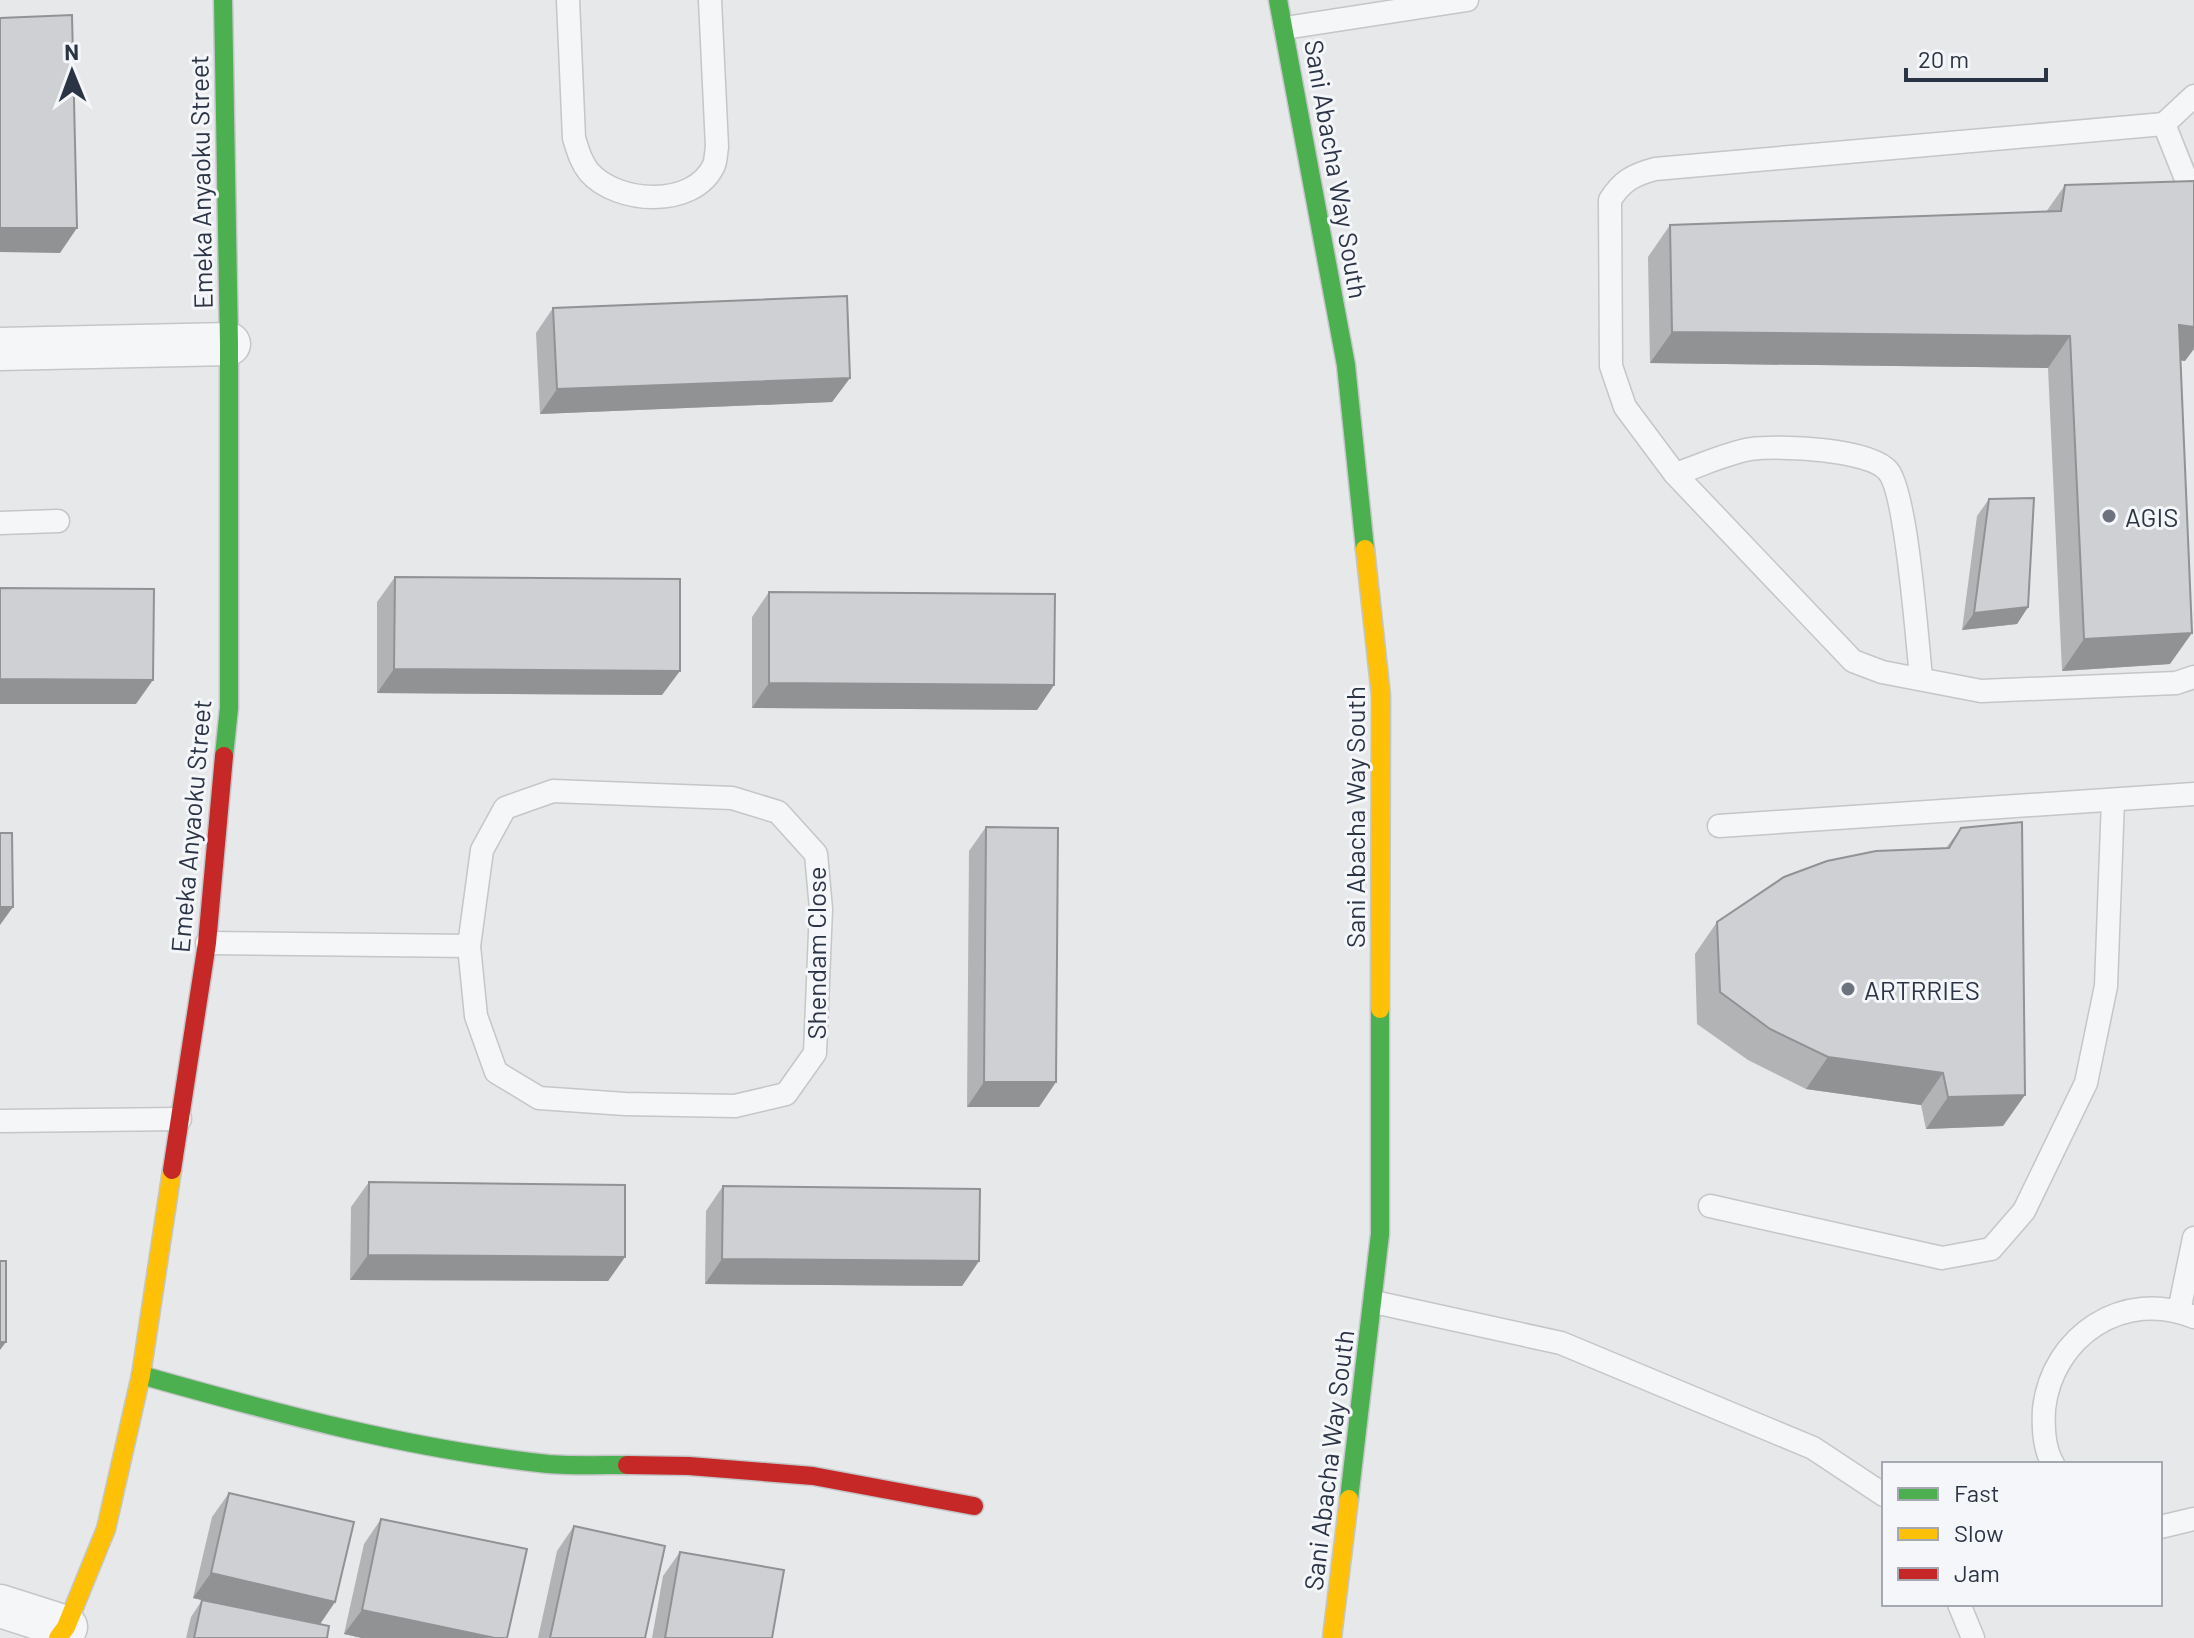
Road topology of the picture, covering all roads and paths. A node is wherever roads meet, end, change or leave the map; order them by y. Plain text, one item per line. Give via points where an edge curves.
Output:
1 (223, 0) edge
2 (568, 0) edge
3 (710, 0) edge
4 (1278, 0) edge
5 (1467, 0) edge
6 (1285, 28) junction
7 (2194, 96) edge
8 (2164, 124) junction
9 (2194, 199) edge
10 (229, 344) junction
11 (0, 349) edge
12 (1675, 474) junction
13 (58, 521) dead end
14 (0, 523) edge
15 (1921, 677) junction
16 (2194, 677) edge
17 (2194, 794) edge
18 (2113, 800) junction
19 (1719, 826) dead end
20 (207, 943) junction
21 (469, 946) junction
22 (180, 1119) junction
23 (0, 1121) edge
24 (1710, 1206) dead end
25 (2194, 1238) edge
26 (1374, 1302) junction
27 (2186, 1314) edge
28 (141, 1375) junction
29 (2052, 1462) edge
30 (1882, 1494) edge
31 (974, 1506) dead end
32 (2194, 1519) edge
33 (2162, 1527) edge
34 (0, 1606) edge
35 (1960, 1606) edge
36 (62, 1632) edge
37 (1332, 1638) edge
38 (1973, 1638) edge

1 - 10 main road, Emeka Anyaoku Street
2 - 3 lane via 579,158 591,175 624,194 672,197 699,183 714,165
4 - 6 main road, Sani Abacha Way South
5 - 6 lane
6 - 26 main road, Sani Abacha Way South via 1346,365 1381,696 1380,1234
7 - 8 lane
8 - 9 lane
8 - 12 lane via 1632,175 1610,200 1611,366 1625,407
10 - 11 street
10 - 20 main road, Emeka Anyaoku Street via 229,708
12 - 15 lane via 1853,661 1882,672
12 - 15 lane via 1751,449 1821,449 1865,458 1888,471 1901,506
13 - 14 lane
15 - 16 lane via 1981,691 2176,683
17 - 18 lane
18 - 19 lane
18 - 24 lane via 2106,986 2086,1083 2024,1211 1991,1249 1942,1258
20 - 21 lane
20 - 22 main road, Emeka Anyaoku Street
21 - 21 lane, Shendam Close via 482,850 505,808 553,791 732,798 766,808 778,812 816,854 821,909 815,1053 786,1094 735,1106 539,1098 496,1072 476,1016
22 - 23 lane
22 - 28 main road, Emeka Anyaoku Street
25 - 27 lane
26 - 30 lane via 1561,1343 1813,1448
26 - 37 main road, Sani Abacha Way South
27 - 29 lane via 2144,1308 2111,1316 2082,1334 2060,1360 2046,1391 2043,1425
28 - 31 main road via 423,1447 551,1464 689,1466 813,1476
28 - 36 main road, Emeka Anyaoku Street via 106,1529
32 - 33 lane
34 - 36 street
35 - 38 lane

